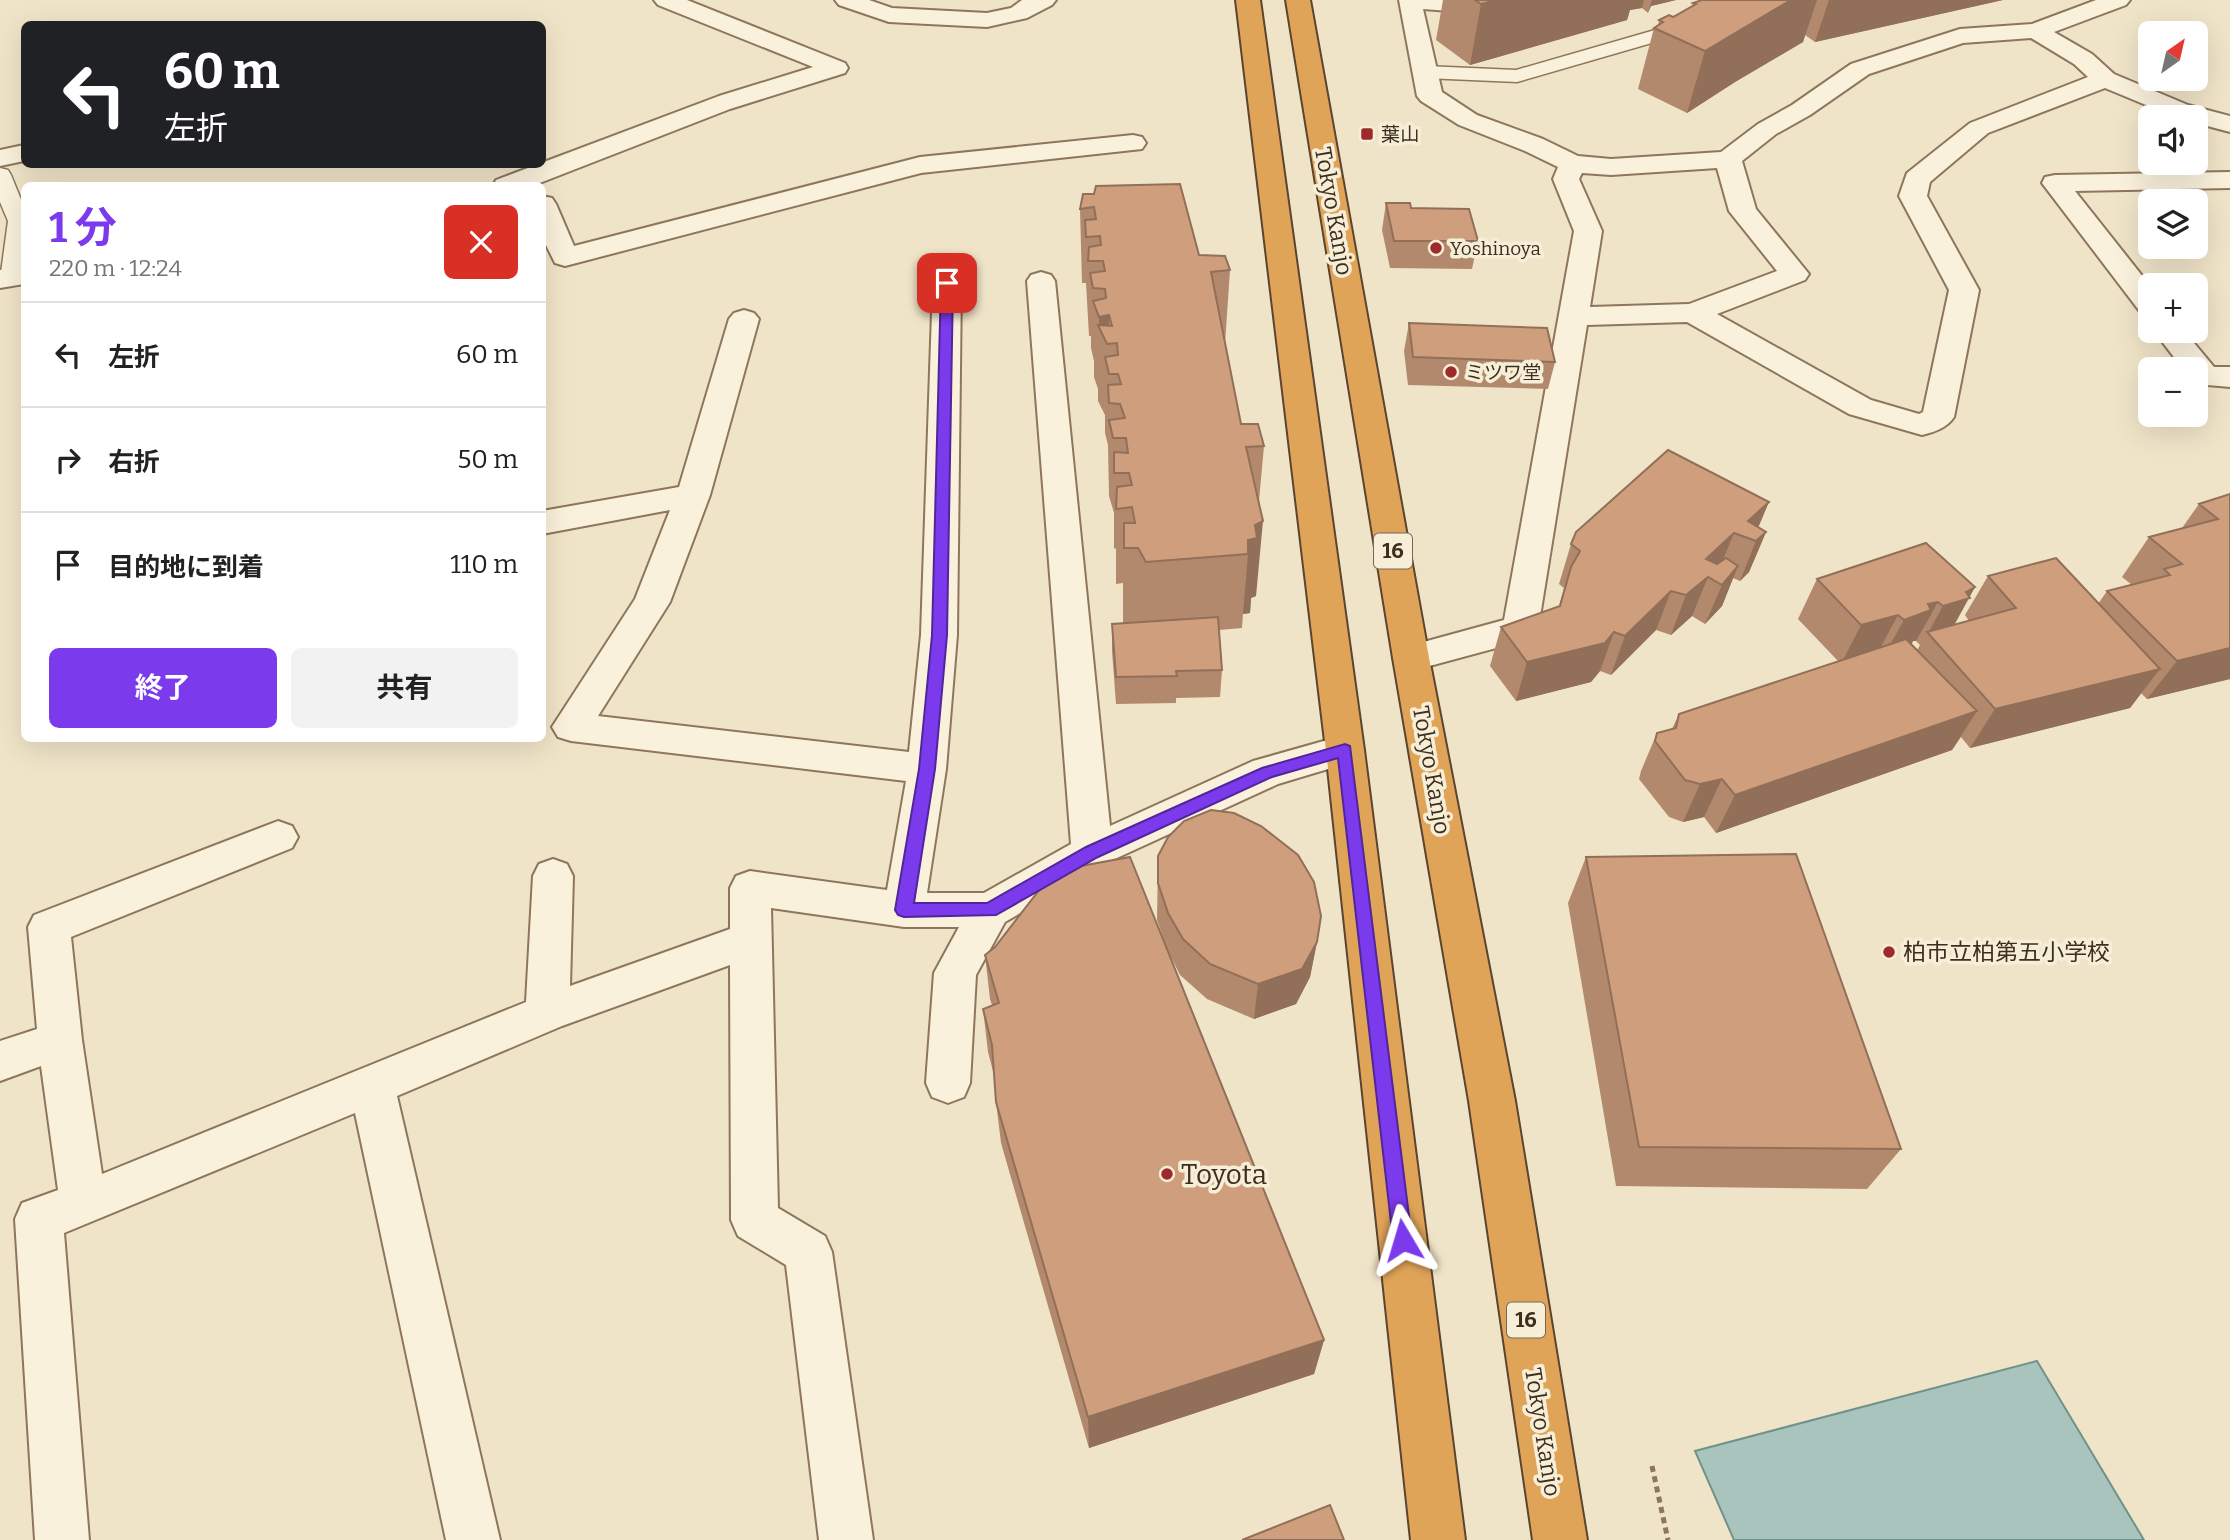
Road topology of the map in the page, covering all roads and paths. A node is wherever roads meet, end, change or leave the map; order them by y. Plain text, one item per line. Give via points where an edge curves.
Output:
1 (666, 0) edge
2 (847, 0) edge
3 (1044, 0) edge
4 (1248, 0) edge
5 (1298, 0) edge
6 (1529, 0) edge
7 (2118, 0) edge
8 (1713, 19) edge
9 (2035, 31) junction
10 (1425, 72) junction
11 (2105, 79) junction
12 (2230, 124) edge
13 (1133, 143) dead end
14 (21, 154) edge
15 (0, 158) edge
16 (1728, 159) junction
17 (1573, 164) junction
18 (0, 175) edge
19 (2230, 180) edge
20 (526, 182) edge
21 (546, 213) edge
22 (11, 277) edge
23 (1041, 281) dead end
24 (947, 283) dead end
25 (2138, 290) edge
26 (1693, 313) junction
27 (1575, 316) junction
28 (744, 319) dead end
29 (2178, 343) edge
30 (2230, 377) edge
31 (693, 495) junction
32 (546, 522) edge
33 (1411, 658) junction
34 (1345, 750) junction
35 (927, 769) junction
36 (278, 837) dead end
37 (1092, 852) junction
38 (553, 876) dead end
39 (904, 910) junction
40 (990, 910) junction
41 (751, 939) junction
42 (547, 1013) junction
43 (60, 1040) junction
44 (0, 1061) edge
45 (948, 1083) dead end
46 (372, 1086) junction
47 (83, 1204) junction
48 (1652, 1466) dead end
49 (62, 1540) edge
50 (473, 1540) edge
51 (846, 1540) edge
52 (1438, 1540) edge
53 (1560, 1540) edge
54 (1668, 1540) edge

1 - 20 street via 836,68 724,103 728,101
2 - 3 street via 889,15 987,20 1019,13
4 - 34 highway
5 - 33 highway, Tokyo Kanjo / 16
6 - 10 street via 1502,8 1410,1
7 - 9 street
8 - 10 lane via 1517,76
9 - 11 street via 2083,59
9 - 16 street via 1960,36 1860,69
10 - 17 street via 1430,96 1468,120
11 - 12 street via 2179,110
11 - 26 street via 1979,128 1917,178 1913,195 1964,290 1938,417 1922,425 1860,407
13 - 21 street via 920,165 565,257
14 - 15 street
16 - 17 street via 1611,167
16 - 26 street via 1743,211 1795,274
17 - 27 street via 1566,179 1588,231
18 - 22 lane via 19,221
19 - 25 street via 2055,183
23 - 37 street
24 - 35 street via 939,635
26 - 27 street
27 - 33 street via 1520,629
28 - 31 street
29 - 30 street via 2204,377
31 - 32 street
31 - 35 street via 652,602 571,727
33 - 53 highway, Tokyo Kanjo / 16 via 1492,1101
34 - 37 street via 1267,772
34 - 52 highway
35 - 39 street
36 - 43 street via 49,927
37 - 40 street
38 - 42 street
39 - 40 street
39 - 41 street via 750,888
40 - 45 street via 955,973
41 - 42 street
41 - 51 street via 755,1220 808,1252
42 - 46 street
43 - 44 street
43 - 47 street
46 - 47 street
46 - 50 street
47 - 49 street via 40,1219
48 - 54 path

